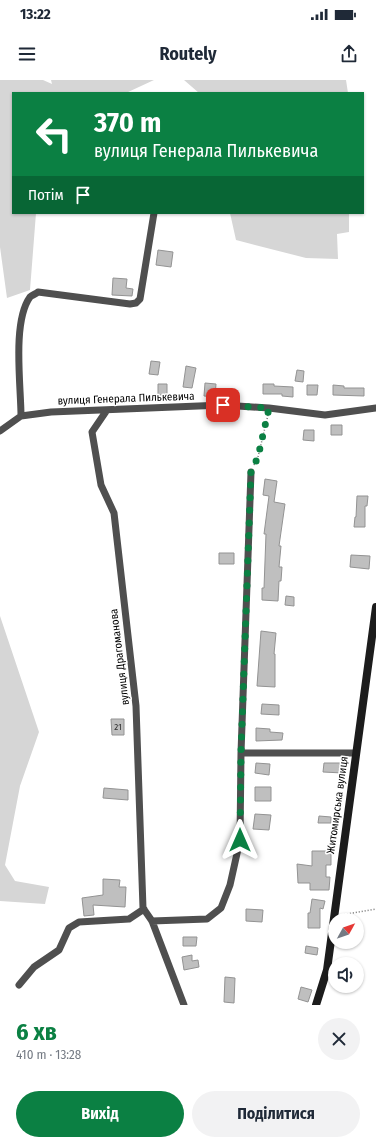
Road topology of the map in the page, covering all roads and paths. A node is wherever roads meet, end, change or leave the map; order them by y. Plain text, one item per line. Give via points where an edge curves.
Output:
1 (154, 214) edge
2 (269, 408) junction
3 (376, 408) edge
4 (107, 410) junction
5 (21, 416) junction
6 (0, 431) edge
7 (251, 472) joint
8 (376, 607) edge
9 (241, 753) junction
10 (356, 753) junction
11 (144, 909) junction
12 (376, 909) edge
13 (334, 913) edge
14 (352, 913) edge
15 (152, 922) junction
16 (329, 949) edge
17 (19, 985) dead end
18 (184, 1005) edge
19 (316, 1005) edge

1 - 5 street via 140,299 136,303 38,292 31,297 22,316 19,334
2 - 3 street, вулиця Генерала Пилькевича via 324,415
2 - 4 street, вулиця Генерала Пилькевича via 223,405
2 - 7 path via 258,457
4 - 5 street, вулиця Генерала Пилькевича
4 - 11 street, вулиця Драгоманова via 92,432 101,485 114,513 136,706
5 - 6 street, вулиця Генерала Пилькевича
7 - 9 street
8 - 10 main road, Житомирська вулиця
9 - 10 street
9 - 15 street via 240,840 230,886 221,908 207,919
10 - 13 main road, Житомирська вулиця
11 - 15 street, вулиця Драгоманова
11 - 17 street via 129,919 79,922 69,928 59,950 34,967
12 - 14 path
15 - 18 street, вулиця Драгоманова
16 - 19 main road, Житомирська вулиця

